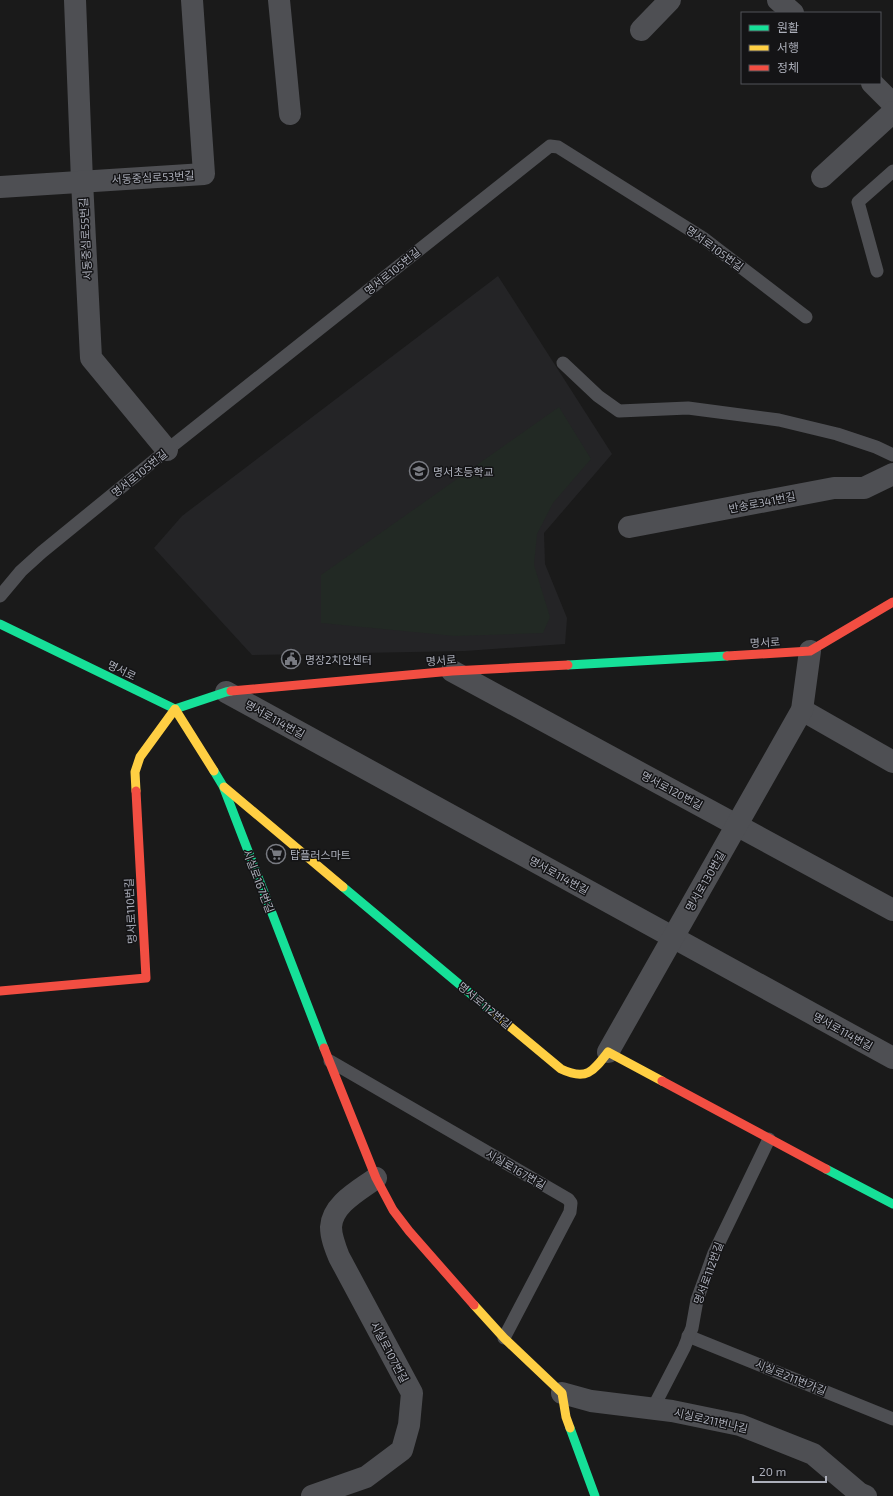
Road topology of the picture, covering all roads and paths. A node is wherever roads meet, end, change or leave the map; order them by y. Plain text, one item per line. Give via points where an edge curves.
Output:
1 (75, 0) edge
2 (192, 0) edge
3 (279, 0) edge
4 (670, 0) edge
5 (778, 0) edge
6 (792, 12) edge
7 (641, 30) dead end
8 (873, 84) edge
9 (893, 104) edge
10 (893, 112) edge
11 (290, 114) dead end
12 (893, 171) edge
13 (822, 177) dead end
14 (82, 181) junction
15 (0, 187) edge
16 (876, 271) dead end
17 (806, 317) dead end
18 (563, 363) dead end
19 (167, 450) junction
20 (893, 455) edge
21 (893, 474) edge
22 (629, 527) dead end
23 (0, 596) edge
24 (893, 602) edge
25 (0, 624) edge
26 (810, 652) junction
27 (452, 671) junction
28 (226, 692) junction
29 (175, 709) junction
30 (802, 710) junction
31 (893, 762) edge
32 (224, 786) junction
33 (737, 825) junction
34 (893, 910) edge
35 (673, 938) junction
36 (0, 991) edge
37 (608, 1052) junction
38 (893, 1058) edge
39 (328, 1060) junction
40 (769, 1139) junction
41 (376, 1178) junction
42 (893, 1204) edge
43 (688, 1336) junction
44 (504, 1338) junction
45 (562, 1393) junction
46 (653, 1408) junction
47 (893, 1419) edge
48 (312, 1496) edge
49 (595, 1496) edge
50 (866, 1496) edge

1 - 14 street, 서동중심로55번길
2 - 14 street, 서동중심로53번길 via 204,174
3 - 11 street
4 - 7 street
5 - 6 street
8 - 9 street
10 - 13 street
12 - 16 lane via 858,202
14 - 15 street, 서동중심로53번길
14 - 19 street, 서동중심로55번길 via 91,358
17 - 19 lane, 명서로105번길 via 703,238 558,147 550,146
18 - 20 lane via 598,396 619,411 688,408 779,420 837,434
19 - 23 lane, 명서로105번길 via 37,556
21 - 22 street, 반송로341번길 via 864,488 834,488
24 - 26 street, 명서로
25 - 29 street, 명서로
26 - 27 street, 명서로
26 - 30 street, 명서로130번길
27 - 28 street, 명서로
27 - 33 street, 명서로120번길
28 - 29 street, 명서로
28 - 35 street, 명서로114번길
29 - 32 street, 시실로167번길
29 - 36 street, 명서로110번길 via 140,756 135,772 146,978
30 - 31 street
30 - 33 street, 명서로130번길
32 - 37 street, 명서로112번길 via 561,1069 582,1076 596,1069
32 - 39 street, 시실로167번길
33 - 34 street, 명서로120번길
33 - 35 street, 명서로130번길
35 - 37 street, 명서로130번길
35 - 38 street, 명서로114번길
37 - 40 street
39 - 41 street, 시실로167번길
39 - 44 lane, 시실로167번길 via 571,1203 570,1212
40 - 42 street
40 - 43 lane, 명서로112번길 via 714,1253 697,1300
41 - 44 street, 시실로167번길 via 393,1210 409,1231
41 - 48 street, 시실로107번길 via 337,1210 331,1226 333,1241 339,1257 412,1392 410,1425 402,1450 366,1477
43 - 46 lane, 명서로112번길
43 - 47 lane, 시실로211번가길
44 - 45 street, 시실로167번길
45 - 46 street, 시실로211번나길 via 591,1401
45 - 49 street via 566,1416
46 - 50 street, 시실로211번나길 via 740,1425 813,1454

